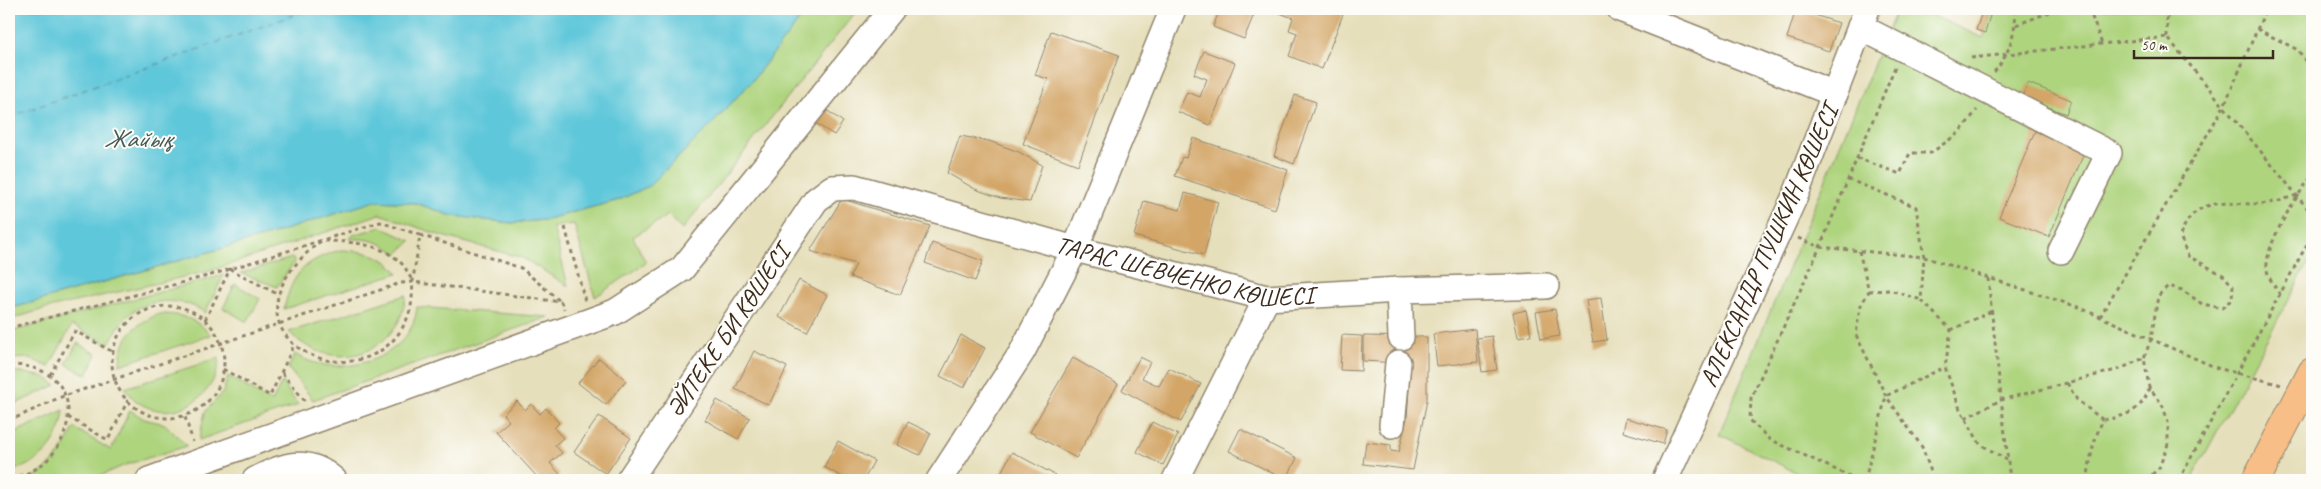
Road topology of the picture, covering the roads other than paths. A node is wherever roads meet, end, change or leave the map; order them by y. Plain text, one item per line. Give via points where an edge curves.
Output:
1 (892, 9) edge
2 (1173, 9) edge
3 (1629, 11) edge
4 (1863, 18) edge
5 (1835, 94) junction
6 (832, 188) joint
7 (1075, 249) junction
8 (2061, 251) dead end
9 (1546, 286) dead end
10 (1399, 290) junction
11 (1267, 298) junction
12 (1401, 337) dead end
13 (1398, 363) dead end
14 (2309, 386) edge
15 (1392, 425) dead end
16 (149, 480) edge
17 (255, 480) edge
18 (334, 480) edge
19 (629, 480) edge
20 (939, 480) edge
21 (1174, 480) edge
22 (1665, 480) edge
23 (2256, 480) edge

1 - 16 street via 682,269 615,312
2 - 7 street
3 - 5 street
4 - 5 street, АЛЕКСАНДР ПУШКИН КӨШЕСІ
4 - 8 street via 1931,62 2109,153
5 - 22 street, АЛЕКСАНДР ПУШКИН КӨШЕСІ via 1780,230
6 - 7 street, ТАРАС ШЕВЧЕНКО КӨШЕСІ via 854,187
6 - 19 street, ӘЙТЕКЕ БИ КӨШЕСІ via 816,200
7 - 11 street, ТАРАС ШЕВЧЕНКО КӨШЕСІ
7 - 20 street via 1022,352
9 - 10 street, ТАРАС ШЕВЧЕНКО КӨШЕСІ
10 - 11 street, ТАРАС ШЕВЧЕНКО КӨШЕСІ
10 - 12 street
11 - 21 street
13 - 15 street
14 - 23 main road
17 - 18 street via 282,466 304,465

